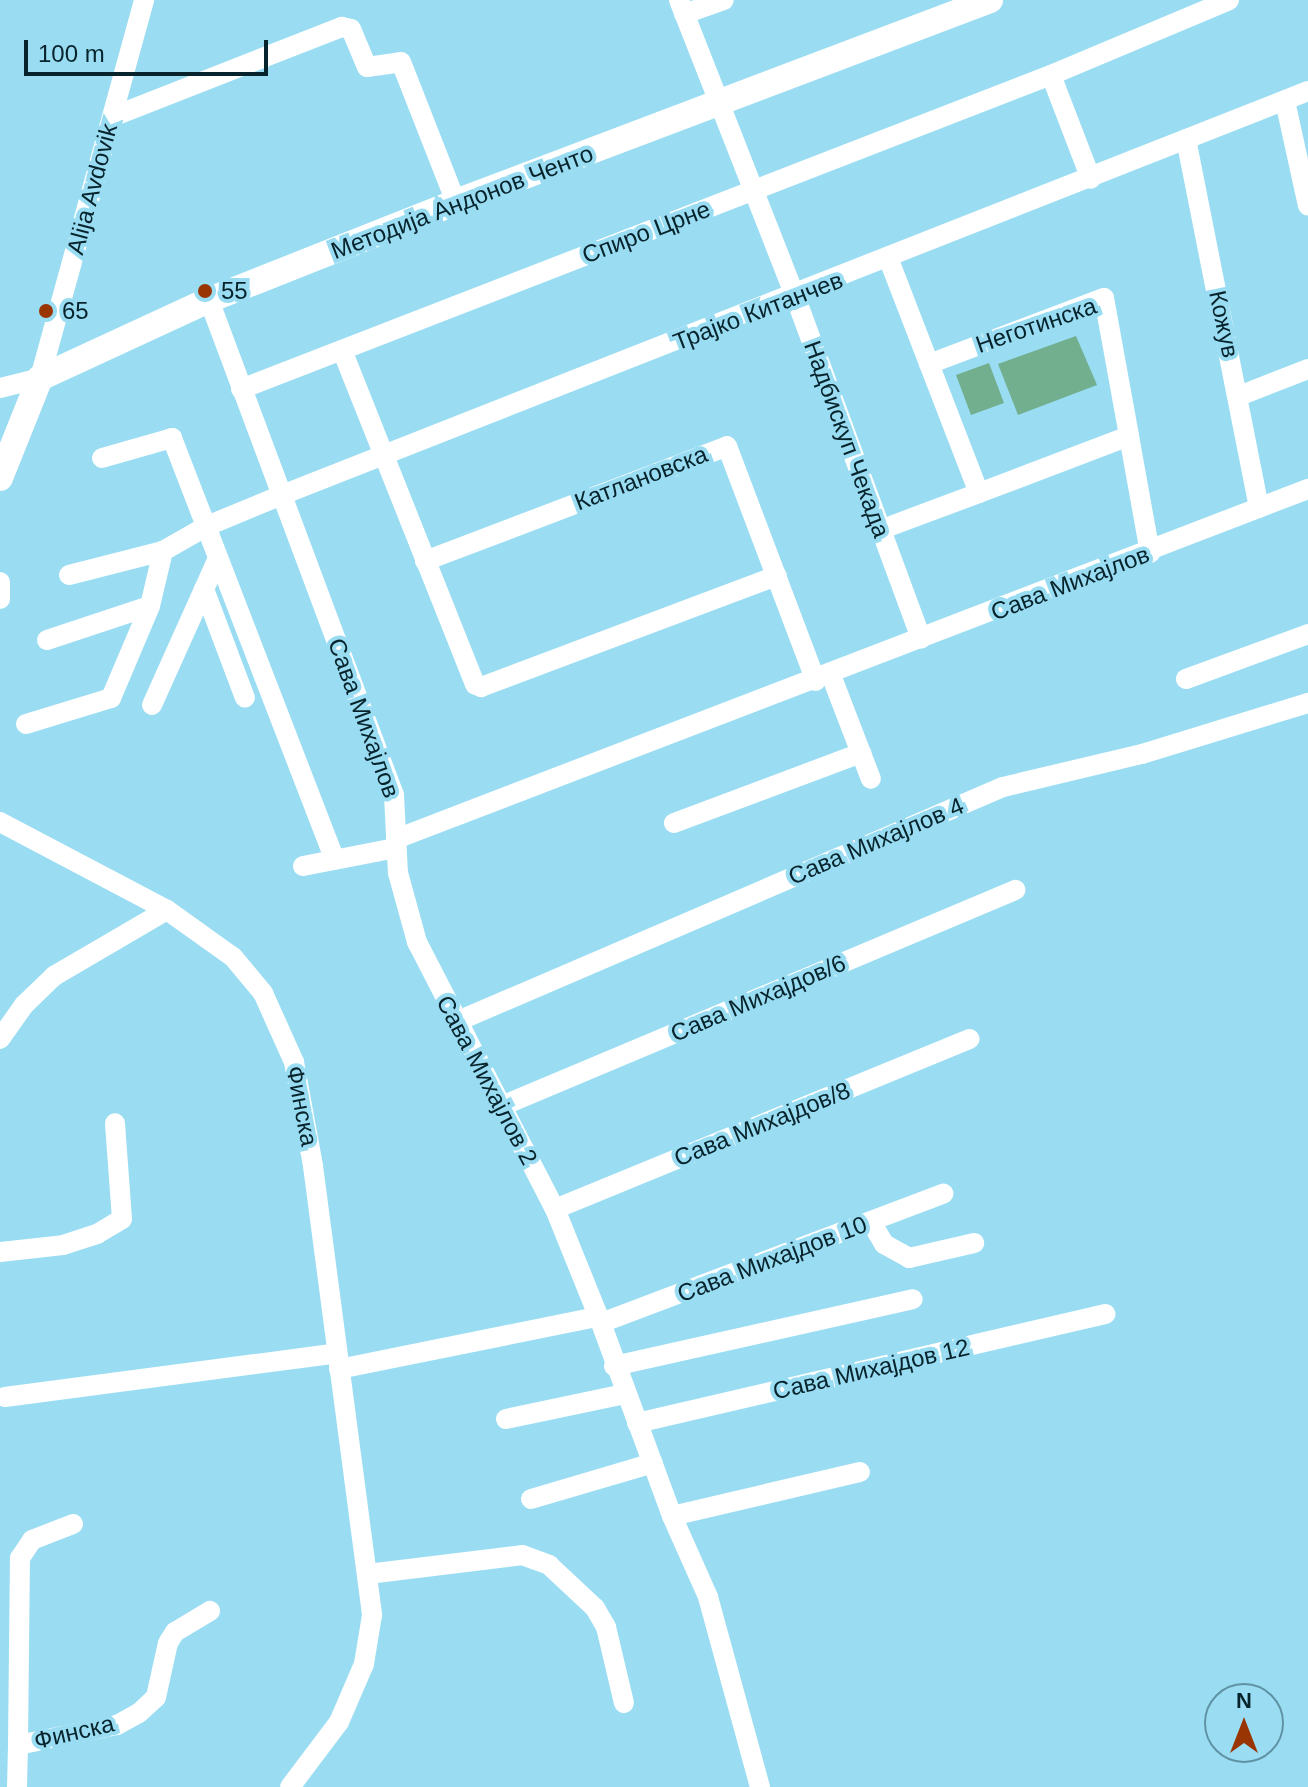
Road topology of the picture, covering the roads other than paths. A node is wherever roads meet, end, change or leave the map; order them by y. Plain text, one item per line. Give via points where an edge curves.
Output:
1 (144, 0) edge
2 (724, 0) edge
3 (990, 0) edge
4 (1229, 0) edge
5 (681, 7) edge
6 (1051, 75) junction
7 (1308, 91) edge
8 (1285, 101) junction
9 (717, 106) junction
10 (112, 117) junction
11 (1186, 139) junction
12 (1091, 179) junction
13 (752, 191) junction
14 (456, 202) junction
15 (1308, 206) edge
16 (889, 260) junction
17 (795, 296) junction
18 (209, 300) junction
19 (342, 350) junction
20 (929, 364) junction
21 (1308, 369) edge
22 (40, 378) junction
23 (0, 388) edge
24 (241, 389) junction
25 (1239, 396) junction
26 (1129, 436) junction
27 (102, 458) dead end
28 (384, 458) junction
29 (0, 478) edge
30 (1308, 489) edge
31 (979, 493) junction
32 (282, 495) junction
33 (1259, 508) junction
34 (207, 526) junction
35 (880, 530) junction
36 (163, 551) junction
37 (1150, 553) junction
38 (218, 558) junction
39 (425, 561) junction
40 (69, 575) dead end
41 (777, 576) junction
42 (0, 582) edge
43 (204, 589) junction
44 (0, 599) edge
45 (150, 606) junction
46 (1308, 634) edge
47 (921, 639) junction
48 (47, 640) dead end
49 (823, 678) junction
50 (1186, 679) dead end
51 (245, 698) dead end
52 (1308, 703) edge
53 (152, 705) dead end
54 (26, 724) dead end
55 (861, 753) junction
56 (871, 779) dead end
57 (0, 822) edge
58 (674, 823) dead end
59 (396, 843) junction
60 (335, 860) junction
61 (303, 866) dead end
62 (1015, 890) dead end
63 (167, 910) junction
64 (458, 1021) junction
65 (0, 1039) edge
66 (970, 1039) dead end
67 (502, 1106) junction
68 (115, 1123) dead end
69 (943, 1194) dead end
70 (555, 1209) junction
71 (871, 1222) junction
72 (974, 1243) dead end
73 (0, 1252) edge
74 (913, 1299) dead end
75 (1105, 1314) dead end
76 (600, 1320) junction
77 (338, 1361) junction
78 (614, 1366) junction
79 (625, 1394) junction
80 (5, 1397) dead end
81 (506, 1419) dead end
82 (637, 1423) junction
83 (653, 1463) junction
84 (860, 1472) dead end
85 (531, 1499) dead end
86 (672, 1516) junction
87 (73, 1524) dead end
88 (368, 1574) junction
89 (210, 1611) dead end
90 (624, 1703) dead end
91 (18, 1745) junction
92 (17, 1787) edge
93 (290, 1787) edge
94 (760, 1787) edge

1 - 10 street, Alija Avdovik
2 - 5 street
3 - 9 main road, Методија Андонов Ченто
4 - 6 street, Спиро Црне
5 - 9 street, Надбискуп Чекада
6 - 12 street
6 - 13 street, Спиро Црне
7 - 8 street, Трајко Китанчев
8 - 11 street, Трајко Китанчев
8 - 15 street
9 - 13 street, Надбискуп Чекада
9 - 14 main road, Методија Андонов Ченто
10 - 14 street via 342,27 351,29 367,67 401,62
10 - 22 street, Alija Avdovik
11 - 12 street, Трајко Китанчев
11 - 25 street, Кожув
12 - 16 street, Трајко Китанчев
13 - 17 street, Надбискуп Чекада
13 - 19 street, Спиро Црне
14 - 18 main road, Методија Андонов Ченто
16 - 17 street, Трајко Китанчев
16 - 20 street
17 - 28 street, Трајко Китанчев
17 - 35 street, Надбискуп Чекада
18 - 22 main road, Методија Андонов Ченто
18 - 24 street, Сава Михајлов
19 - 24 street, Спиро Црне
19 - 28 street
20 - 26 street, Неготинска via 1104,298
20 - 31 street
21 - 25 street
22 - 23 street
22 - 29 main road
24 - 32 street, Сава Михајлов
25 - 33 street, Кожув
26 - 31 street
26 - 37 street, Неготинска
27 - 34 street via 172,438
28 - 32 street, Трајко Китанчев
28 - 39 street
30 - 33 street, Сава Михајлов
31 - 35 street
32 - 34 street, Трајко Китанчев
32 - 59 street, Сава Михајлов via 394,795
33 - 37 street, Сава Михајлов
34 - 36 street, Трајко Китанчев
34 - 38 street
35 - 47 street, Надбискуп Чекада
36 - 40 street, Трајко Китанчев
36 - 45 street
37 - 47 street, Сава Михајлов
38 - 43 street
38 - 60 street
39 - 41 street via 470,679 481,687
39 - 41 street, Катлановска via 727,446
41 - 49 street, Катлановска
42 - 44 street
43 - 51 street
43 - 53 street
45 - 48 street
45 - 54 street via 111,698
46 - 50 street
47 - 49 street, Сава Михајлов
49 - 55 street
49 - 59 street, Сава Михајлов
52 - 64 street, Сава Михајлов 4 via 1142,754 1003,787
55 - 56 street
55 - 58 street
57 - 63 street, Финска
59 - 60 street
59 - 64 street, Сава Михајлов 2 via 417,942
60 - 61 street
62 - 67 street, Сава Михајдов/6
63 - 65 street via 54,976
63 - 77 street, Финска via 233,957 263,993 282,1029 303,1099
64 - 67 street, Сава Михајлов 2
66 - 70 street, Сава Михајдов/8
67 - 70 street, Сава Михајлов 2
68 - 73 street via 122,1219 63,1245
69 - 71 street, Сава Михајдов 10
70 - 76 street, Сава Михајлов 2
71 - 72 street via 884,1244 909,1258
71 - 76 street, Сава Михајдов 10
74 - 78 street
75 - 82 street, Сава Михајдов 12
76 - 77 street
76 - 78 street, Сава Михајлов 2
77 - 80 street
77 - 88 street, Финска
78 - 79 street, Сава Михајлов 2
79 - 81 street
79 - 82 street, Сава Михајлов 2
82 - 83 street, Сава Михајлов 2
83 - 85 street
83 - 86 street, Сава Михајлов 2
84 - 86 street
86 - 94 street, Сава Михајлов 2 via 708,1597
87 - 91 street, Финска via 32,1540 20,1558
88 - 90 street via 522,1555 549,1565 601,1617
88 - 93 street, Финска via 372,1615 364,1664 339,1722
89 - 91 street, Финска via 175,1632 156,1697 139,1713 117,1725
91 - 92 street, Финска

